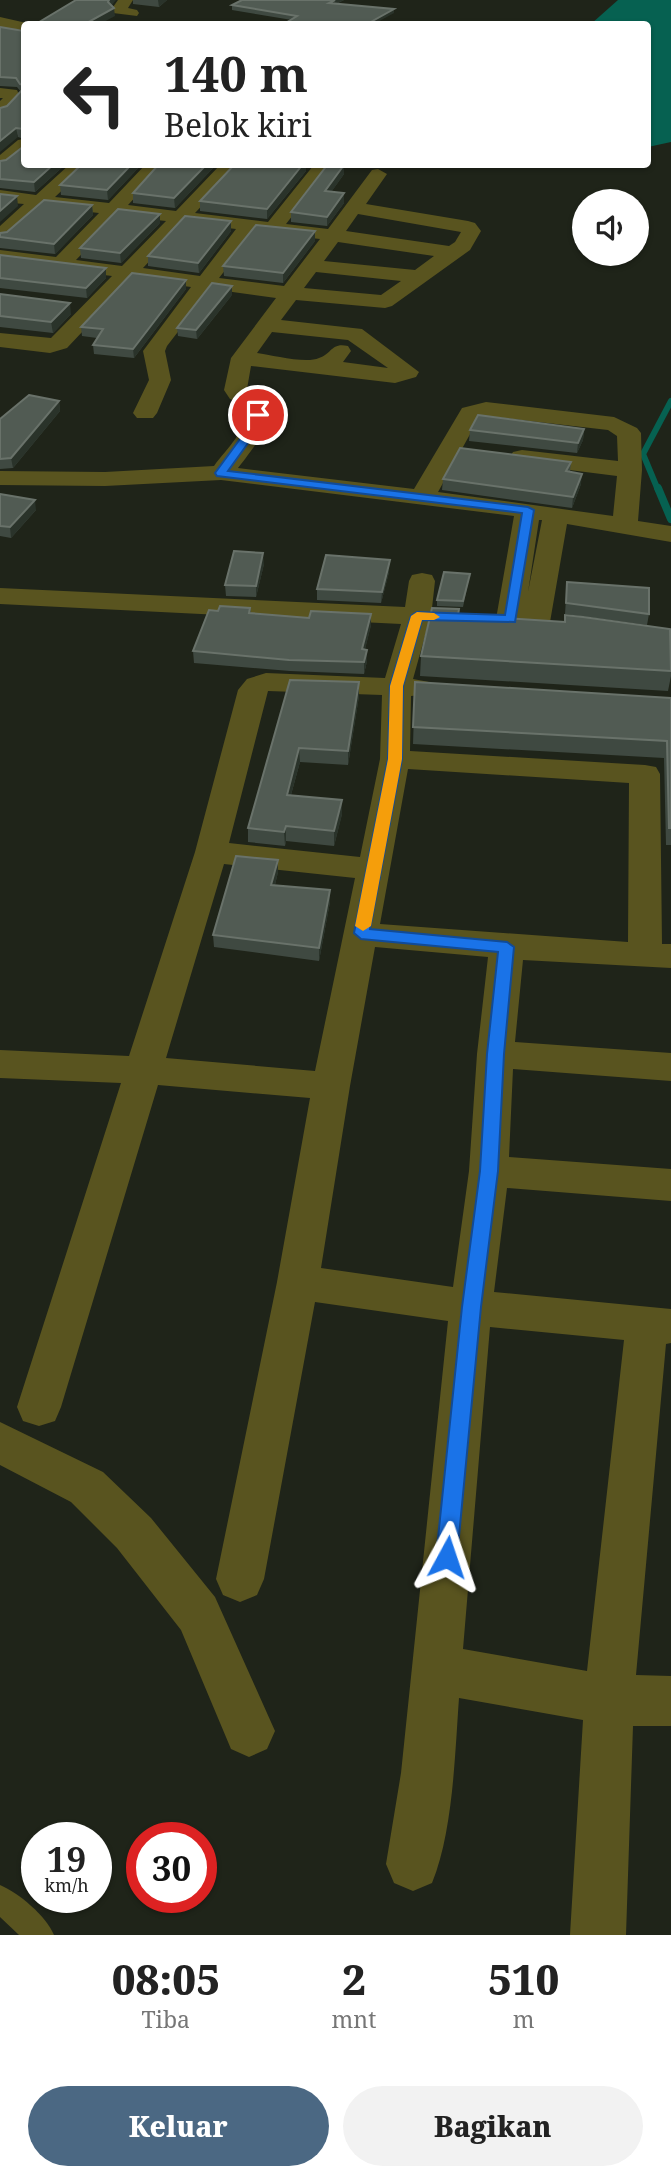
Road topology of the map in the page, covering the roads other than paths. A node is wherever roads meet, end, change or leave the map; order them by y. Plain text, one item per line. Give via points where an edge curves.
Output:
1 (0, 22) edge
2 (21, 26) edge
3 (0, 93) edge
4 (0, 108) edge
5 (21, 146) edge
6 (0, 164) edge
7 (76, 168) edge
8 (153, 168) edge
9 (228, 168) edge
10 (319, 170) edge
11 (378, 174) dead end
12 (0, 196) edge
13 (40, 200) junction
14 (353, 207) junction
15 (113, 209) junction
16 (182, 217) junction
17 (250, 225) junction
18 (273, 228) junction
19 (333, 235) junction
20 (0, 236) edge
21 (452, 253) junction
22 (0, 256) edge
23 (61, 264) junction
24 (309, 265) junction
25 (128, 273) junction
26 (421, 277) junction
27 (208, 283) junction
28 (288, 293) junction
29 (385, 302) junction
30 (67, 304) edge
31 (94, 308) junction
32 (268, 325) junction
33 (354, 334) junction
34 (0, 340) edge
35 (242, 358) junction
36 (323, 366) junction
37 (145, 413) dead end
38 (451, 448) junction
39 (630, 470) junction
40 (221, 473) junction
41 (0, 478) edge
42 (423, 496) junction
43 (528, 510) junction
44 (556, 514) junction
45 (625, 528) junction
46 (670, 534) edge
47 (422, 581) dead end
48 (0, 596) edge
49 (417, 616) junction
50 (512, 620) junction
51 (397, 686) junction
52 (452, 690) edge
53 (395, 759) junction
54 (658, 775) edge
55 (211, 852) junction
56 (658, 861) edge
57 (374, 869) junction
58 (361, 933) junction
59 (507, 947) junction
60 (658, 955) edge
61 (495, 1054) junction
62 (0, 1064) edge
63 (671, 1066) edge
64 (146, 1070) junction
65 (331, 1086) junction
66 (489, 1171) junction
67 (671, 1185) edge
68 (298, 1282) junction
69 (471, 1307) junction
70 (659, 1325) edge
71 (40, 1407) dead end
72 (0, 1441) edge
73 (240, 1579) dead end
74 (438, 1655) junction
75 (609, 1700) junction
76 (671, 1701) edge
77 (249, 1731) dead end
78 (413, 1864) dead end
79 (0, 1899) edge
80 (40, 1935) edge
81 (598, 1935) edge

1 - 2 street
3 - 4 street via 11,94 13,99
5 - 6 street
7 - 13 street
8 - 15 street
9 - 16 street
10 - 18 street
11 - 14 street
12 - 13 street
13 - 15 street
13 - 20 street
14 - 19 street
14 - 21 street via 468,227 471,231 463,246
15 - 16 street
15 - 23 street
16 - 17 street
16 - 25 street
17 - 18 street
17 - 27 street
18 - 19 street
19 - 21 street
19 - 24 street
21 - 26 street
22 - 23 street
23 - 25 street
24 - 26 street
24 - 28 street
25 - 27 street
25 - 31 street
26 - 29 street
27 - 28 street
27 - 37 street via 154,351 160,380
28 - 29 street
28 - 32 street
29 - 33 street
30 - 31 street
31 - 34 street via 56,344
32 - 33 street
32 - 35 street
33 - 36 street
33 - 36 street via 408,372 395,376
35 - 36 street
35 - 40 street via 235,390 262,407
38 - 39 street
38 - 39 street via 470,413 486,409 614,424 629,433
38 - 42 street
39 - 45 street
40 - 41 street
40 - 42 street
42 - 43 street
43 - 44 street
43 - 50 street
44 - 45 street
44 - 50 street
45 - 46 street
47 - 49 street
48 - 49 street
49 - 50 street
49 - 51 street
51 - 52 street
51 - 53 street
51 - 55 street via 257,685
53 - 54 street
53 - 57 street
54 - 56 street
55 - 57 street
55 - 64 street
56 - 60 street
57 - 58 street
58 - 59 street
58 - 65 street
59 - 60 street
59 - 61 street
61 - 63 street
61 - 66 street
62 - 64 street
64 - 65 street
64 - 71 street
65 - 68 street
66 - 67 street
66 - 69 street
68 - 69 street
68 - 73 street
69 - 70 street
69 - 74 street
70 - 75 street
72 - 77 street via 87,1487 134,1533 198,1614
74 - 75 street via 448,1671
74 - 78 street
75 - 76 street
75 - 81 street
79 - 80 lane

